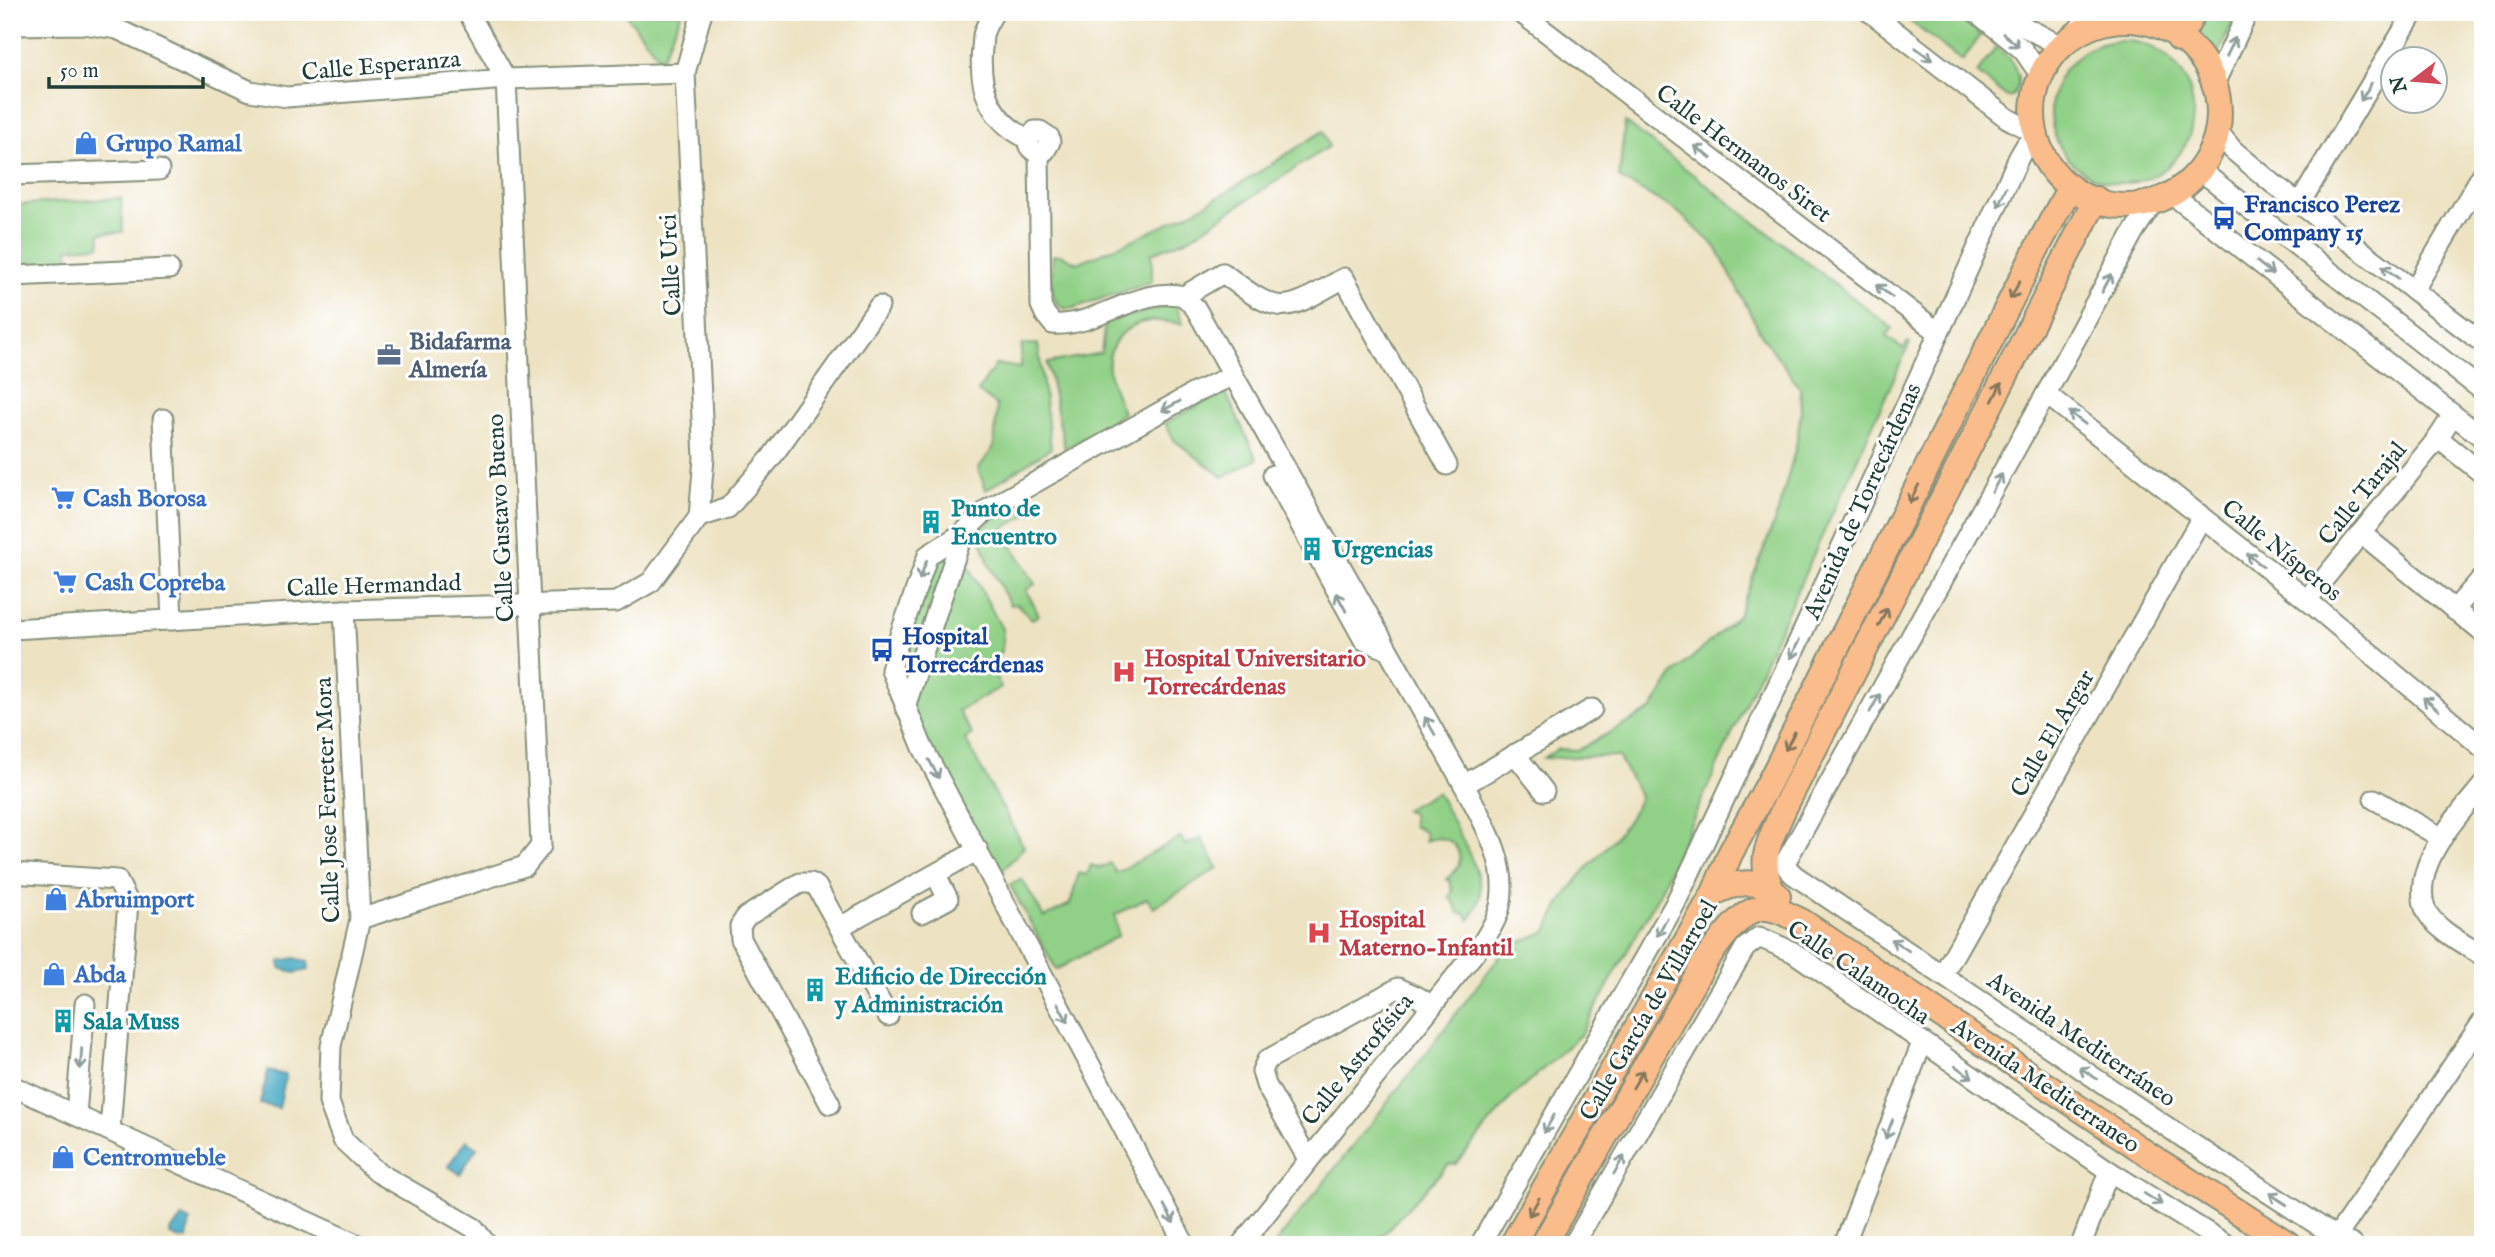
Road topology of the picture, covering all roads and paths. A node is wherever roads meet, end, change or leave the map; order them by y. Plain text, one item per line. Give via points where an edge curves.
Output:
1 (468, 12) edge
2 (702, 12) edge
3 (994, 12) edge
4 (1520, 12) edge
5 (1870, 12) edge
6 (1976, 12) edge
7 (2003, 12) edge
8 (2092, 12) edge
9 (2194, 12) edge
10 (2248, 12) edge
11 (2414, 12) edge
12 (2150, 18) edge
13 (12, 25) edge
14 (2179, 38) junction
15 (2066, 41) junction
16 (685, 73) junction
17 (2039, 73) junction
18 (506, 79) junction
19 (2215, 82) junction
20 (2219, 133) junction
21 (2035, 136) junction
22 (159, 170) dead end
23 (2201, 172) junction
24 (2483, 173) edge
25 (12, 175) edge
26 (2070, 187) junction
27 (2096, 199) junction
28 (2163, 199) junction
29 (2300, 204) junction
30 (169, 269) dead end
31 (12, 276) edge
32 (2414, 290) junction
33 (1184, 296) junction
34 (879, 306) dead end
35 (1938, 332) junction
36 (2483, 343) edge
37 (1232, 376) junction
38 (2483, 391) edge
39 (2046, 394) junction
40 (2452, 415) junction
41 (163, 419) dead end
42 (2438, 438) junction
43 (2483, 438) edge
44 (1447, 465) dead end
45 (2483, 474) edge
46 (2199, 514) junction
47 (699, 517) junction
48 (963, 533) junction
49 (2361, 533) junction
50 (2483, 577) edge
51 (2307, 600) junction
52 (528, 604) junction
53 (344, 610) junction
54 (2454, 610) junction
55 (172, 620) junction
56 (12, 629) edge
57 (2483, 634) edge
58 (905, 707) junction
59 (1592, 709) dead end
60 (2483, 748) edge
61 (1515, 754) junction
62 (1464, 785) junction
63 (2483, 785) edge
64 (1544, 791) dead end
65 (2374, 799) dead end
66 (1784, 808) junction
67 (2442, 838) junction
68 (978, 850) junction
69 (1694, 866) joint
70 (12, 873) edge
71 (936, 874) junction
72 (1743, 883) junction
73 (1773, 892) junction
74 (1714, 893) junction
75 (922, 913) dead end
76 (360, 919) junction
77 (1803, 922) junction
78 (839, 928) junction
79 (2483, 956) edge
80 (1706, 960) junction
81 (1943, 974) junction
82 (85, 1004) dead end
83 (1432, 1006) junction
84 (888, 1016) dead end
85 (2483, 1021) edge
86 (1922, 1043) junction
87 (12, 1086) edge
88 (830, 1104) dead end
89 (76, 1115) junction
90 (110, 1130) junction
91 (1308, 1159) junction
92 (2109, 1171) junction
93 (2339, 1242) edge
94 (1241, 1244) edge
95 (358, 1245) edge
96 (487, 1245) edge
97 (1185, 1245) edge
98 (1480, 1245) edge
99 (1512, 1245) edge
100 (1544, 1245) edge
101 (1573, 1245) edge
102 (1844, 1245) edge
103 (2081, 1245) edge
104 (2227, 1245) edge
105 (2290, 1245) edge

1 - 18 street
2 - 16 street, Calle Urci
3 - 33 street via 984,32 982,87 1007,125 1034,146 1041,305 1053,324 1086,320 1170,292
35 -> 4 street, Calle Hermanos Siret
5 -> 21 street
6 -> 17 street via 2023,50
7 - 15 street via 2017,23
8 - 15 street
9 - 14 main road
19 -> 10 street
11 -> 29 street
12 - 14 main road
12 - 15 main road via 2111,21
13 - 18 street, Calle Esperanza via 84,24 117,29 250,91 287,97
14 - 19 main road
15 - 17 main road
16 - 18 street, Calle Esperanza
16 - 47 street, Calle Urci via 704,458
17 - 21 main road via 2032,102
18 - 52 street, Calle Gustavo Bueno
19 - 20 main road
20 - 23 main road
20 - 29 street via 2233,150
21 - 26 main road via 2048,163
21 -> 35 street, Avenida de Torrecárdenas via 2019,157
22 - 25 street
23 - 28 main road
23 - 38 street
24 - 32 street
26 - 27 main road
26 -> 74 main road, Avenida de Torrecárdenas
27 - 28 main road via 2129,204
66 -> 27 main road
39 -> 28 street via 2134,231
28 -> 40 street
32 -> 29 street
30 - 31 street
32 - 36 street
33 - 37 street, Calle Astrofísica via 1196,309
33 - 44 street via 1223,273 1270,305 1286,307 1345,278
34 - 47 street via 771,458 728,508
35 -> 69 street, Avenida de Torrecárdenas
37 -> 48 street via 988,509
62 -> 37 street, Calle Astrofísica
46 -> 39 street, Calle Nísperos
81 -> 39 street, Avenida Mediterráneo via 1785,863
40 - 42 street, Calle Tarajal
40 - 43 street
41 - 55 street
42 - 45 street
42 - 49 street, Calle Tarajal
51 -> 46 street, Calle Nísperos
46 - 81 street, Calle El Argar via 2198,524
47 - 52 street, Calle Hermandad via 651,582 616,602
48 - 58 street
48 -> 58 street via 928,555 913,594 891,670
49 - 51 street, Calle Tarajal
49 - 54 street
50 - 54 street
60 -> 51 street, Calle Nísperos
52 - 53 street, Calle Hermandad
52 - 76 street, Calle Gustavo Bueno via 541,846 525,866
53 - 55 street, Calle Hermandad
53 - 76 street, Calle Jose Ferreter Mora
54 - 57 street
55 - 56 street, Calle Hermandad
58 -> 68 street
59 - 61 street
61 - 62 street
61 - 64 street
62 - 83 street, Calle Astrofísica via 1499,861 1499,912 1483,942
63 - 67 street
65 - 67 street
66 - 72 main road
66 - 73 main road via 1764,858 1763,869
67 - 79 street via 2424,882 2425,909 2443,930
68 - 71 street
68 -> 97 street
69 -> 98 street, Calle García de Villarroel
70 - 90 street via 117,880 128,902
71 - 75 street via 948,898
71 - 78 street
72 - 73 main road, Calle García de Villarroel
72 - 74 main road, Calle García de Villarroel
72 - 80 main road
73 - 77 main road, Calle García de Villarroel
74 -> 99 main road, Calle García de Villarroel
76 - 96 street, Calle Jose Ferreter Mora via 331,1046 329,1102 343,1140 377,1172 474,1228
77 - 80 main road, Calle García de Villarroel via 1776,909 1752,910
77 - 105 main road, Avenida Mediterraneo
78 - 84 street
78 - 88 street via 811,883 800,883 746,917 740,926 741,939
100 -> 80 main road, Calle García de Villarroel
93 -> 81 street, Avenida Mediterráneo
82 -> 89 street
83 - 91 street, Calle Astrofísica
83 - 91 street via 1398,988 1267,1060 1262,1071 1266,1085
85 - 93 street
86 -> 92 street, Calle Calamocha
101 -> 86 street, Calle Calamocha via 1745,948 1759,937 1778,944
86 -> 102 street
87 - 89 street
89 - 90 street
90 - 95 street
91 - 94 street, Calle Astrofísica
92 - 103 street
92 -> 104 street, Calle Calamocha

